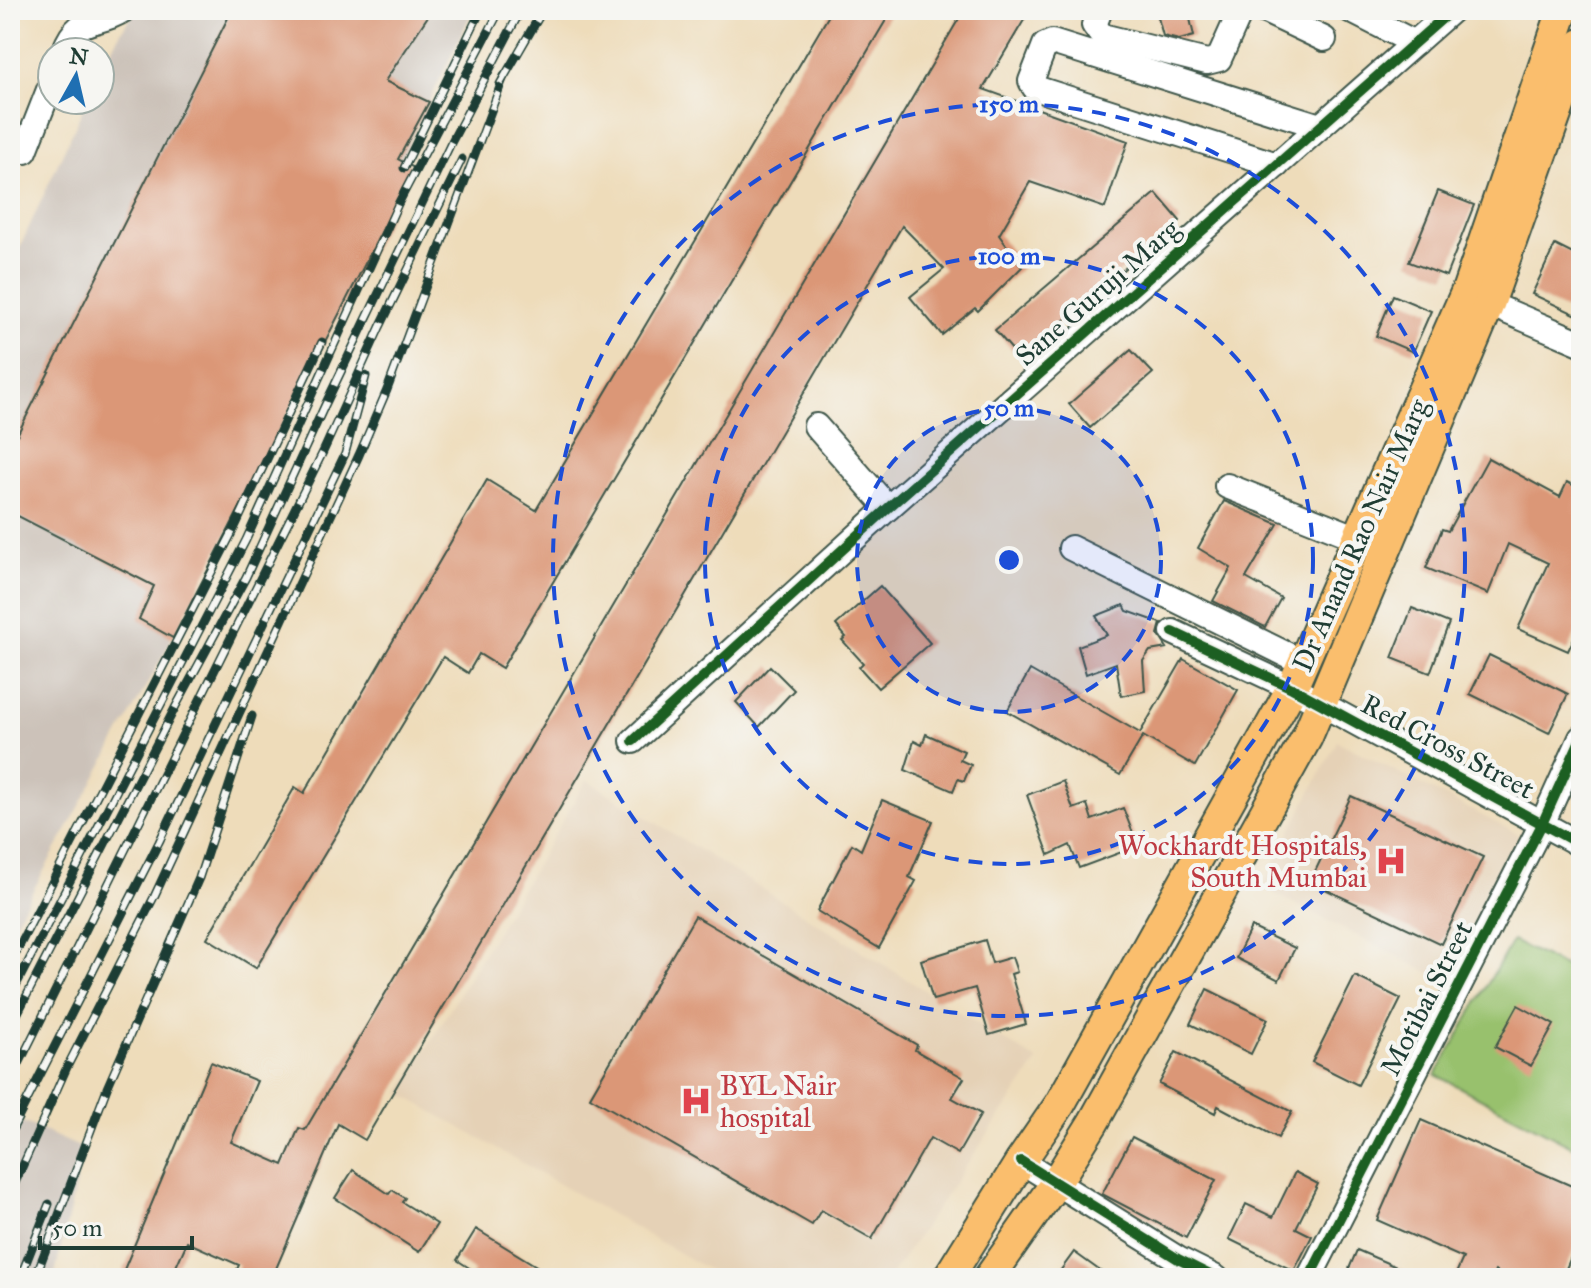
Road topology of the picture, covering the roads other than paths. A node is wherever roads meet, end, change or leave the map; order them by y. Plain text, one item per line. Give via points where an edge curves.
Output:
1 (123, 10) edge
2 (1100, 10) edge
3 (1241, 10) edge
4 (1263, 10) edge
5 (1350, 10) edge
6 (1452, 10) edge
7 (1569, 13) edge
8 (71, 36) edge
9 (1324, 39) dead end
10 (1415, 43) junction
11 (1581, 44) edge
12 (39, 116) edge
13 (1320, 126) junction
14 (25, 151) dead end
15 (1277, 165) junction
16 (1477, 299) junction
17 (1581, 343) edge
18 (816, 426) dead end
19 (1227, 486) dead end
20 (888, 508) junction
21 (1358, 538) junction
22 (1071, 548) dead end
23 (1173, 632) dead end
24 (1298, 675) junction
25 (1320, 704) junction
26 (1581, 738) edge
27 (633, 741) dead end
28 (1542, 824) junction
29 (1581, 845) edge
30 (1021, 1161) junction
31 (1055, 1184) junction
32 (948, 1278) edge
33 (989, 1278) edge
34 (1216, 1278) edge
35 (1309, 1278) edge

1 - 8 street via 95,19
2 - 3 street via 1094,25 1102,36 1207,62 1219,59
4 - 9 street
5 - 10 street
6 - 10 street, Sane Guruji Marg
7 - 16 main road, Dr Anand Rao Nair Marg
10 - 13 street, Sane Guruji Marg
11 - 16 main road, Dr Anand Rao Nair Marg
12 - 14 street
13 - 15 street, Sane Guruji Marg
13 - 15 street via 1052,42 1045,45 1031,81 1035,88
15 - 20 street, Sane Guruji Marg
16 - 17 street
16 - 21 main road, Dr Anand Rao Nair Marg
16 - 25 main road, Dr Anand Rao Nair Marg
18 - 20 street
19 - 21 street
20 - 27 street, Sane Guruji Marg
21 - 24 main road, Dr Anand Rao Nair Marg
22 - 24 street
23 - 24 street
24 - 25 street, Red Cross Street
24 - 30 main road, Dr Anand Rao Nair Marg via 1060,1104
25 - 28 street, Red Cross Street
25 - 31 main road, Dr Anand Rao Nair Marg via 1307,737
26 - 28 street, Motibai Street
28 - 29 street, Red Cross Street
28 - 35 street, Motibai Street
30 - 31 street
30 - 32 main road, Dr Anand Rao Nair Marg
31 - 33 main road, Dr Anand Rao Nair Marg
31 - 34 street

